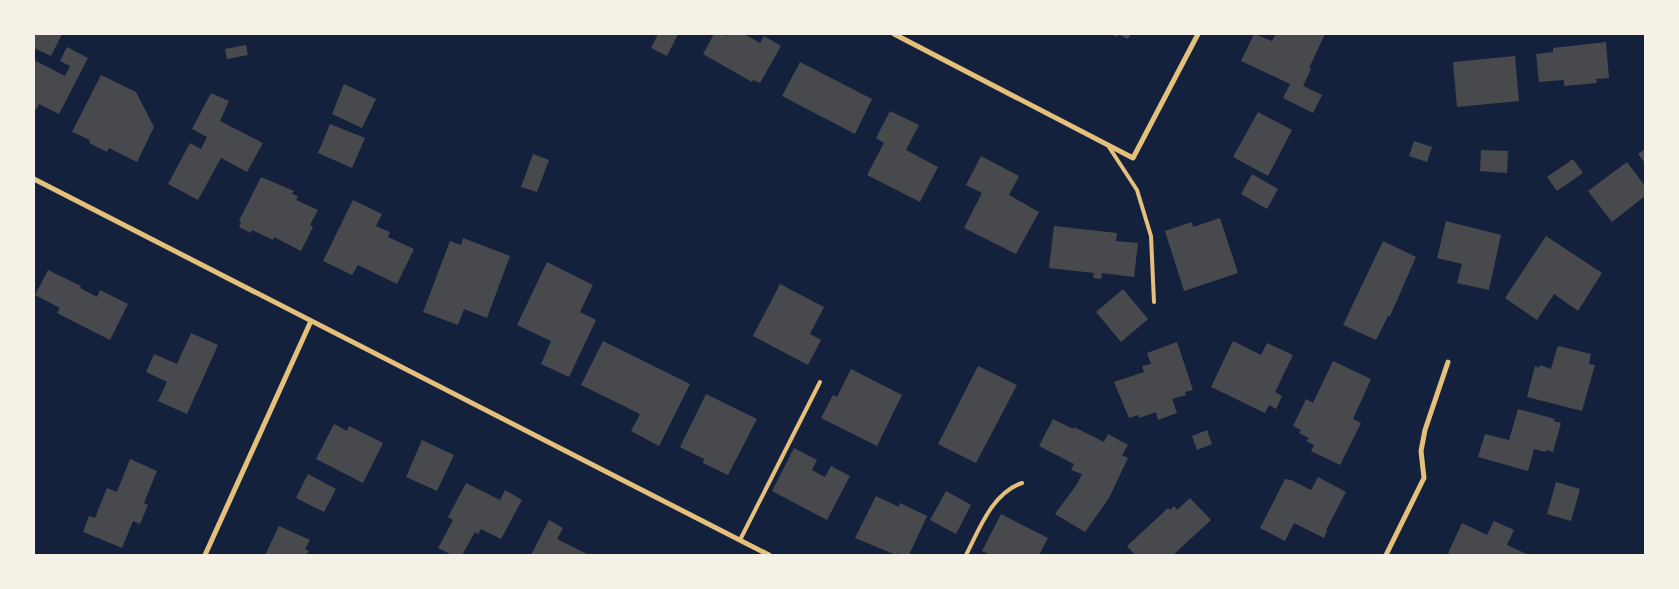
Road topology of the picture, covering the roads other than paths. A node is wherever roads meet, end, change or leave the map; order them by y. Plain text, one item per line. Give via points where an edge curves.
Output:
1 (894, 34) edge
2 (1198, 34) edge
3 (1108, 145) junction
4 (34, 178) edge
5 (1154, 302) dead end
6 (311, 321) junction
7 (1448, 362) dead end
8 (820, 382) dead end
9 (1022, 483) dead end
10 (740, 540) junction
11 (205, 555) edge
12 (769, 555) edge
13 (966, 555) edge
14 (1386, 555) edge

1 - 3 street
2 - 3 street via 1133,158
3 - 5 lane via 1137,190 1152,236
4 - 6 street
6 - 10 street
6 - 11 street
7 - 14 street via 1425,430 1421,452 1424,478
8 - 10 lane
9 - 13 lane via 999,498
10 - 12 street

